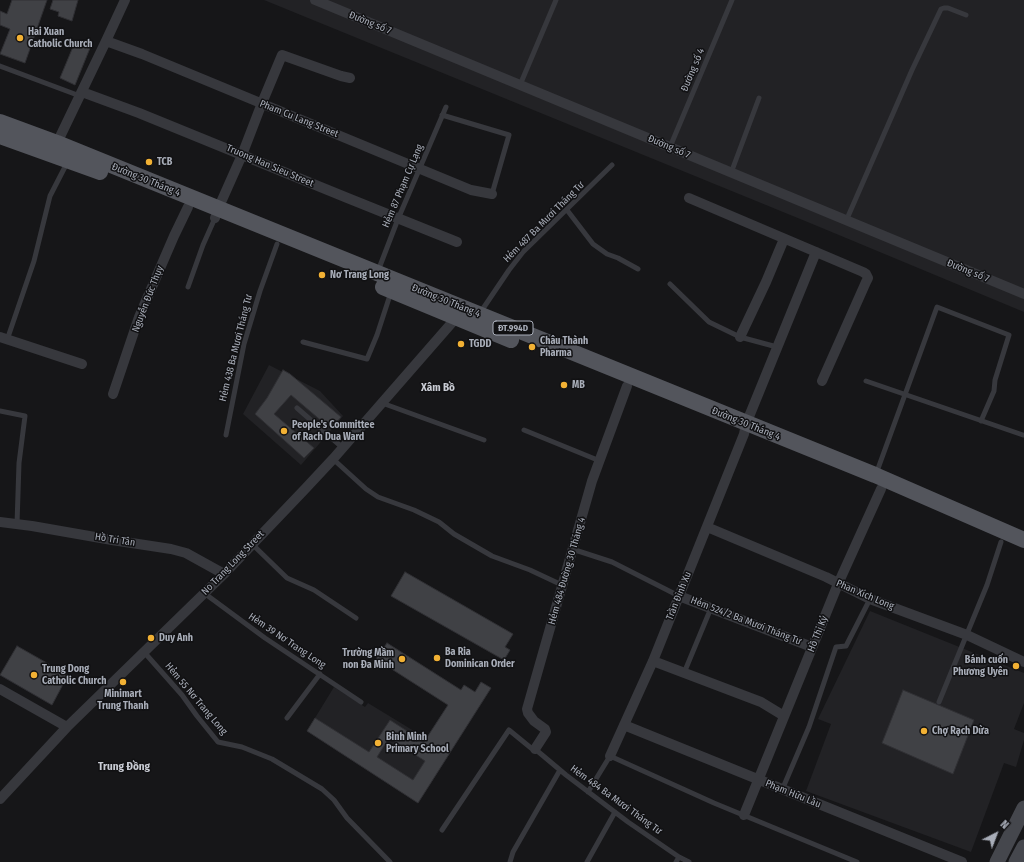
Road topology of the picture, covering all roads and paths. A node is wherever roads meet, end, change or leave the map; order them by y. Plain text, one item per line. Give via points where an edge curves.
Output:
1 (125, 0) edge
2 (315, 0) edge
3 (556, 0) edge
4 (732, 0) edge
5 (966, 15) dead end
6 (106, 41) junction
7 (0, 66) edge
8 (350, 78) dead end
9 (520, 85) junction
10 (82, 94) junction
11 (759, 98) dead end
12 (262, 103) junction
13 (446, 107) dead end
14 (442, 115) junction
15 (0, 122) edge
16 (0, 136) edge
17 (57, 143) junction
18 (670, 147) junction
19 (242, 155) junction
20 (68, 160) junction
21 (612, 165) dead end
22 (420, 169) junction
23 (731, 173) junction
24 (492, 194) joint
25 (689, 198) dead end
26 (188, 207) junction
27 (567, 210) junction
28 (217, 213) junction
29 (398, 219) junction
30 (846, 221) junction
31 (784, 239) junction
32 (457, 242) dead end
33 (278, 244) junction
34 (816, 252) junction
35 (638, 270) dead end
36 (377, 273) junction
37 (670, 284) dead end
38 (188, 287) dead end
39 (391, 291) junction
40 (1024, 294) edge
41 (458, 312) junction
42 (477, 320) junction
43 (740, 337) junction
44 (3, 339) edge
45 (303, 342) dead end
46 (777, 347) junction
47 (82, 364) dead end
48 (822, 381) dead end
49 (866, 381) dead end
50 (627, 386) junction
51 (114, 394) dead end
52 (905, 395) junction
53 (382, 403) junction
54 (297, 408) dead end
55 (0, 411) edge
56 (981, 421) junction
57 (745, 429) junction
58 (524, 430) dead end
59 (226, 435) dead end
60 (1023, 435) dead end
61 (484, 440) dead end
62 (343, 448) junction
63 (333, 459) junction
64 (600, 460) junction
65 (878, 482) junction
66 (0, 522) edge
67 (16, 524) junction
68 (707, 527) junction
69 (1024, 540) edge
70 (1001, 542) junction
71 (252, 544) junction
72 (572, 549) junction
73 (1024, 552) edge
74 (224, 574) junction
75 (838, 584) junction
76 (562, 585) junction
77 (204, 593) junction
78 (679, 596) junction
79 (870, 599) junction
80 (711, 608) junction
81 (356, 618) dead end
82 (967, 635) junction
83 (812, 647) junction
84 (144, 652) junction
85 (653, 661) junction
86 (1024, 662) edge
87 (684, 673) junction
88 (320, 674) junction
89 (0, 689) edge
90 (361, 702) dead end
91 (939, 702) dead end
92 (784, 716) junction
93 (286, 718) dead end
94 (624, 725) junction
95 (67, 727) junction
96 (535, 749) junction
97 (610, 756) junction
98 (560, 770) junction
99 (758, 780) junction
100 (782, 790) junction
101 (588, 792) junction
102 (0, 799) edge
103 (1024, 808) edge
104 (615, 812) junction
105 (744, 815) junction
106 (442, 830) dead end
107 (1024, 847) edge
108 (679, 857) junction
109 (390, 862) edge
110 (510, 862) edge
111 (587, 862) edge
112 (676, 862) edge
113 (689, 862) edge
114 (857, 862) edge
115 (962, 862) edge
116 (997, 862) edge
117 (1016, 862) edge

1 - 6 street
2 - 9 street, Đường số 7
3 - 9 lane
4 - 18 lane, Đường số 4
5 - 30 lane via 948,8 941,9
6 - 10 street
6 - 12 street, Pham Cu Lang Street
7 - 10 lane
8 - 12 street via 282,55
9 - 18 street, Đường số 7
10 - 17 street
10 - 19 street, Truong Han Sieu Street via 146,116
11 - 23 lane
12 - 19 street
12 - 22 street, Pham Cu Lang Street
13 - 14 lane, Hẻm 87 Phạm Cự Lạng
14 - 22 lane, Hẻm 87 Phạm Cự Lạng
14 - 24 lane via 509,135
15 - 17 main road, Đường 30 Tháng 4 / ĐT.994D
16 - 20 main road, Đường 30 Tháng 4 / ĐT.994D
17 - 28 main road, Đường 30 Tháng 4 / ĐT.994D
18 - 23 street, Đường số 7
19 - 28 street
19 - 29 street, Truong Han Sieu Street
20 - 26 main road, Đường 30 Tháng 4 / ĐT.994D
20 - 44 lane via 50,196 34,261
21 - 27 lane, Hẻm 487 Ba Mươi Tháng Tư
22 - 24 street, Pham Cu Lang Street via 471,190
22 - 29 lane, Hẻm 87 Phạm Cự Lạng
23 - 30 street, Đường số 7
25 - 31 street
26 - 28 main road, Đường 30 Tháng 4 / ĐT.994D
26 - 51 street, Nguyễn Đức Thụy via 139,317
27 - 35 lane via 593,244
27 - 42 lane, Hẻm 487 Ba Mươi Tháng Tư via 508,270
28 - 33 main road, Đường 30 Tháng 4 / ĐT.994D
28 - 36 main road, Đường 30 Tháng 4 / ĐT.994D
28 - 38 lane
29 - 32 street, Truong Han Sieu Street
29 - 36 lane, Hẻm 87 Phạm Cự Lạng
30 - 40 street, Đường số 7
31 - 34 street
31 - 43 street
33 - 39 main road, Đường 30 Tháng 4 / ĐT.994D
33 - 59 lane, Hẻm 438 Ba Mươi Tháng Tư via 244,344
34 - 46 street, Trần Đình Xu
34 - 48 street via 863,272 868,278
36 - 41 main road, Đường 30 Tháng 4 / ĐT.994D
37 - 43 lane via 709,322
39 - 41 main road, Đường 30 Tháng 4 / ĐT.994D
39 - 45 lane via 367,360
41 - 42 main road, Đường 30 Tháng 4 / ĐT.994D
41 - 53 street, No Trang Long Street
42 - 50 main road, Đường 30 Tháng 4 / ĐT.994D
42 - 57 main road, Đường 30 Tháng 4 / ĐT.994D
43 - 46 lane
44 - 47 street
46 - 57 street, Trần Đình Xu
49 - 52 lane
50 - 57 main road, Đường 30 Tháng 4 / ĐT.994D
50 - 64 street, Hẻm 484 Đường 30 Tháng 4
52 - 56 lane
52 - 56 lane via 937,307 1009,335 994,380 994,391
52 - 65 lane
53 - 61 lane
53 - 62 street, No Trang Long Street
54 - 62 lane
55 - 67 lane via 25,416 19,463
56 - 60 lane
57 - 65 main road, Đường 30 Tháng 4 / ĐT.994D
57 - 68 street, Trần Đình Xu
58 - 64 lane
62 - 63 street, No Trang Long Street
63 - 71 street, No Trang Long Street
63 - 76 lane via 366,490 378,497 439,522 454,534 492,556
64 - 72 street, Hẻm 484 Đường 30 Tháng 4
65 - 69 main road, Đường 30 Tháng 4 / ĐT.994D
65 - 70 main road, Đường 30 Tháng 4 / ĐT.994D
65 - 75 street, Hồ Thị Kỷ
66 - 67 street, Hồ Tri Tân
67 - 74 street, Hồ Tri Tân via 171,549 186,553
68 - 75 street, Phan Xích Long
68 - 78 street, Trần Đình Xu
70 - 73 main road, Đường 30 Tháng 4 / ĐT.994D
70 - 82 lane
71 - 74 street, No Trang Long Street
71 - 81 lane via 287,578 314,590
72 - 76 street, Hẻm 484 Đường 30 Tháng 4
72 - 78 lane via 612,562
74 - 77 street, No Trang Long Street
75 - 79 street, Phan Xích Long
75 - 83 street, Hồ Thị Kỷ
76 - 96 street, Hẻm 484 Đường 30 Tháng 4 via 527,709 534,721 546,732
77 - 84 street, No Trang Long Street
77 - 88 lane, Hẻm 39 Nơ Trang Long
78 - 80 street, Hẻm 524/2 Ba Mươi Tháng Tư
78 - 85 street, Trần Đình Xu
79 - 82 street, Phan Xích Long
79 - 100 lane via 846,646 836,647 809,727
80 - 83 street, Hẻm 524/2 Ba Mươi Tháng Tư
80 - 87 lane
82 - 86 street, Phan Xích Long
82 - 91 lane
83 - 92 street, Hồ Thị Kỷ
84 - 95 street, No Trang Long Street
84 - 109 lane, Hẻm 55 Nơ Trang Long via 182,695 218,742 242,747 272,759 322,789
85 - 87 street
85 - 94 street, Trần Đình Xu
87 - 92 street via 761,702
88 - 90 lane, Hẻm 39 Nơ Trang Long
88 - 93 lane
89 - 95 street
92 - 99 street, Hồ Thị Kỷ
94 - 97 street, Trần Đình Xu
94 - 99 street, Phạm Hữu Lầu
95 - 102 street, No Trang Long Street
96 - 98 lane, Hẻm 484 Ba Mươi Tháng Tư
96 - 106 lane, Hẻm 484 Ba Mươi Tháng Tư via 509,730
97 - 101 lane
97 - 105 lane
98 - 101 lane, Hẻm 484 Ba Mươi Tháng Tư
98 - 110 lane via 513,852
99 - 100 street, Phạm Hữu Lầu
99 - 105 street, Hồ Thị Kỷ
100 - 115 street, Phạm Hữu Lầu
101 - 104 lane, Hẻm 484 Ba Mươi Tháng Tư
103 - 116 main road
104 - 108 lane, Hẻm 484 Ba Mươi Tháng Tư
104 - 111 lane
105 - 114 lane
107 - 117 main road
108 - 112 lane
108 - 113 lane, Hẻm 484 Ba Mươi Tháng Tư

